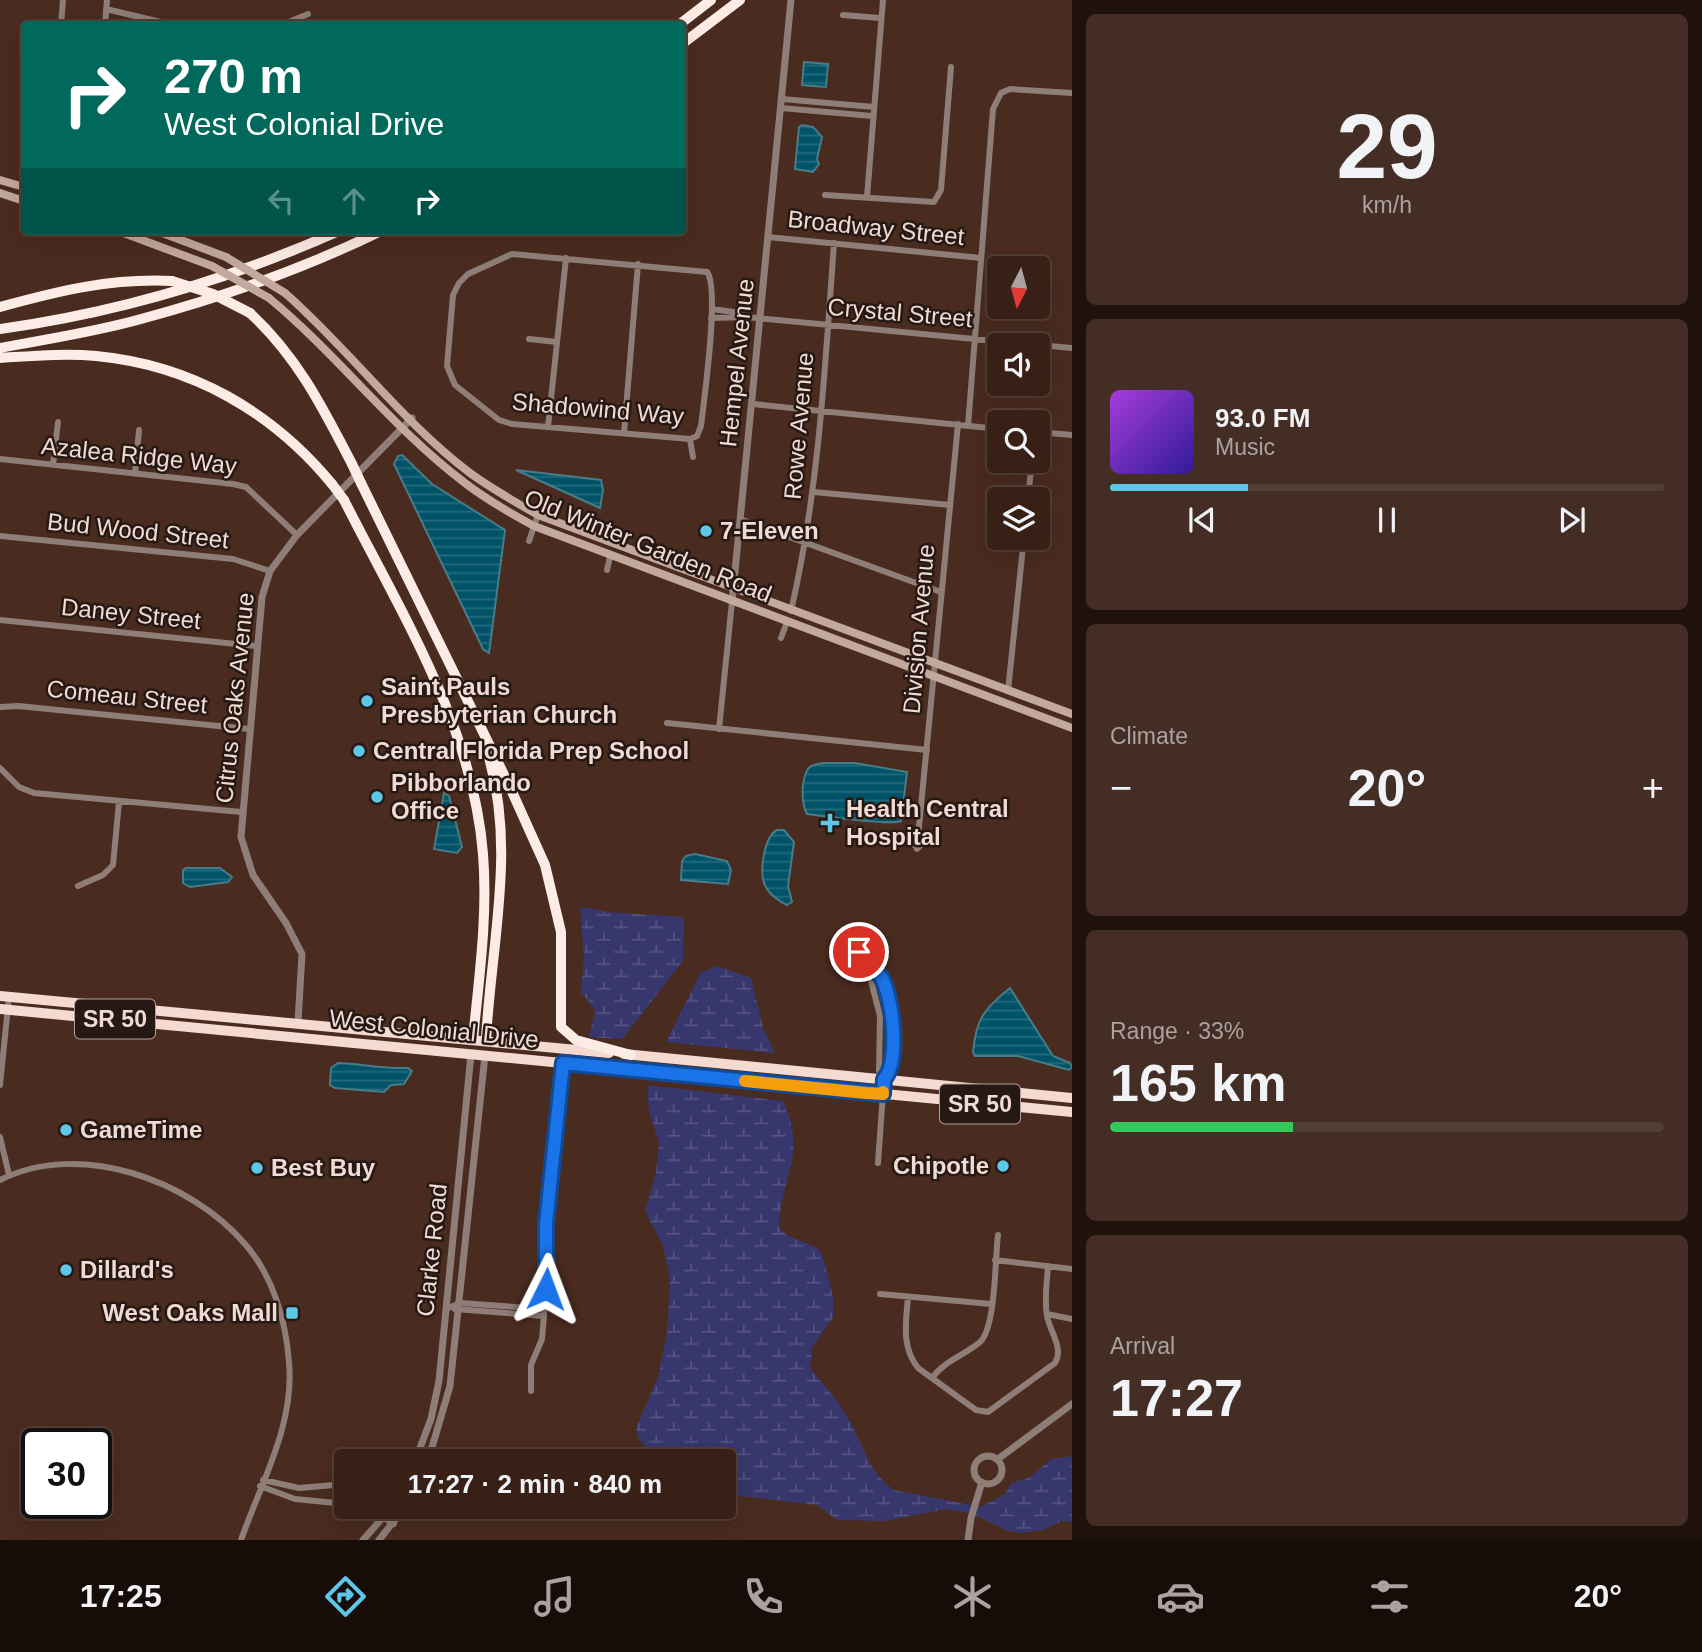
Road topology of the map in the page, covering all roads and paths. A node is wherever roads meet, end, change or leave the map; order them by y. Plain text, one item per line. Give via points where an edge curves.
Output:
1 (64, 0) edge
2 (107, 0) edge
3 (711, 0) edge
4 (740, 0) edge
5 (791, 0) edge
6 (883, 0) edge
7 (106, 9) junction
8 (308, 14) dead end
9 (843, 15) dead end
10 (880, 18) junction
11 (61, 21) edge
12 (105, 21) edge
13 (156, 21) edge
14 (291, 21) edge
15 (684, 21) edge
16 (686, 41) edge
17 (951, 67) dead end
18 (1072, 93) edge
19 (782, 99) junction
20 (874, 107) junction
21 (781, 108) junction
22 (872, 116) junction
23 (0, 180) edge
24 (21, 186) edge
25 (0, 193) edge
26 (825, 195) dead end
27 (867, 197) junction
28 (21, 200) edge
29 (129, 235) edge
30 (168, 235) edge
31 (329, 235) edge
32 (372, 235) edge
33 (768, 237) junction
34 (834, 243) junction
35 (566, 258) junction
36 (981, 258) junction
37 (638, 264) junction
38 (0, 307) edge
39 (712, 309) junction
40 (747, 317) junction
41 (711, 318) junction
42 (761, 319) junction
43 (828, 326) junction
44 (0, 329) edge
45 (528, 339) dead end
46 (974, 339) junction
47 (987, 340) edge
48 (557, 342) junction
49 (1050, 346) edge
50 (0, 348) edge
51 (1072, 348) edge
52 (0, 358) edge
53 (753, 404) junction
54 (820, 411) junction
55 (412, 418) junction
56 (58, 422) dead end
57 (957, 425) junction
58 (968, 426) junction
59 (404, 427) junction
60 (548, 427) junction
61 (987, 428) edge
62 (139, 430) dead end
63 (624, 433) junction
64 (1050, 433) edge
65 (1072, 436) edge
66 (690, 439) junction
67 (693, 457) dead end
68 (0, 459) edge
69 (53, 465) junction
70 (135, 474) junction
71 (814, 492) junction
72 (950, 505) junction
73 (538, 515) junction
74 (740, 519) junction
75 (534, 526) junction
76 (297, 535) junction
77 (0, 536) edge
78 (529, 541) dead end
79 (807, 543) junction
80 (1023, 550) edge
81 (610, 557) junction
82 (607, 570) dead end
83 (270, 571) junction
84 (734, 590) junction
85 (942, 592) junction
86 (732, 602) junction
87 (791, 611) junction
88 (0, 620) edge
89 (787, 622) junction
90 (781, 638) dead end
91 (257, 646) junction
92 (937, 665) junction
93 (936, 677) junction
94 (1008, 691) junction
95 (0, 707) edge
96 (1072, 714) edge
97 (667, 723) dead end
98 (480, 728) junction
99 (1072, 728) edge
100 (249, 729) junction
101 (719, 729) junction
102 (927, 750) junction
103 (0, 768) edge
104 (119, 802) junction
105 (241, 812) junction
106 (917, 848) dead end
107 (78, 886) dead end
108 (859, 952) dead end
109 (867, 965) junction
110 (4, 997) edge
111 (4, 1009) edge
112 (298, 1022) junction
113 (323, 1025) junction
114 (276, 1034) junction
115 (298, 1036) junction
116 (473, 1039) junction
117 (485, 1040) junction
118 (471, 1054) junction
119 (485, 1055) junction
120 (631, 1055) junction
121 (563, 1063) junction
122 (884, 1079) junction
123 (0, 1085) edge
124 (883, 1094) junction
125 (1072, 1098) edge
126 (1072, 1112) edge
127 (0, 1137) edge
128 (878, 1163) dead end
129 (9, 1175) junction
130 (0, 1180) edge
131 (998, 1235) dead end
132 (995, 1260) junction
133 (1048, 1266) junction
134 (1072, 1269) edge
135 (880, 1294) dead end
136 (908, 1297) junction
137 (991, 1304) junction
138 (460, 1306) junction
139 (448, 1308) junction
140 (545, 1312) junction
141 (1047, 1314) junction
142 (1072, 1319) edge
143 (932, 1378) junction
144 (531, 1391) dead end
145 (1072, 1404) edge
146 (420, 1449) edge
147 (432, 1449) edge
148 (998, 1459) junction
149 (982, 1482) junction
150 (262, 1483) junction
151 (334, 1484) edge
152 (334, 1503) edge
153 (382, 1519) edge
154 (387, 1519) edge
155 (397, 1519) edge
156 (394, 1524) junction
157 (241, 1540) edge
158 (363, 1540) edge
159 (379, 1540) edge
160 (968, 1540) edge

1 - 11 street
2 - 7 street
3 - 15 highway
4 - 16 highway
5 - 19 street, Hempel Avenue
6 - 10 street
7 - 12 street
7 - 13 street
8 - 14 street
9 - 10 street
10 - 20 street
17 - 27 street via 939,196 925,203
18 - 36 street via 1019,88 1001,93 993,109
19 - 20 street
19 - 21 street, Hempel Avenue
20 - 22 street
21 - 22 street
21 - 33 street, Hempel Avenue
22 - 27 street
23 - 24 main road
25 - 28 main road
26 - 27 street
29 - 59 main road, Old Winter Garden Road, bridge via 212,266 268,298
30 - 55 main road, Old Winter Garden Road, bridge via 226,257 285,293
31 - 44 highway via 189,286
32 - 50 highway via 200,302 139,320
33 - 34 street, Broadway Street
33 - 42 street, Hempel Avenue
34 - 36 street, Broadway Street
34 - 43 street, Rowe Avenue
35 - 37 street, Shadowind Way
35 - 48 street
35 - 60 street, Shadowind Way via 525,254 501,258 468,274 453,295 447,366 456,385 499,420
36 - 46 street
37 - 39 street, Shadowind Way via 707,272 713,285
37 - 63 street
38 - 98 highway, bridge via 91,284 136,279 172,281 213,294 250,313 299,367 352,464
39 - 40 street
39 - 41 street, Shadowind Way
40 - 41 street
40 - 42 street
41 - 66 street, Shadowind Way via 701,426
42 - 43 street, Crystal Street
42 - 53 street, Hempel Avenue
43 - 46 street, Crystal Street
43 - 54 street, Rowe Avenue
45 - 48 street
46 - 47 street, Crystal Street
46 - 58 street
48 - 60 street
49 - 51 street, Crystal Street
52 - 116 highway, bridge via 95,356 167,369 198,380 234,398 296,443 344,500 428,667 471,782 484,854
53 - 54 street
53 - 74 street, Hempel Avenue
54 - 57 street
54 - 71 street, Rowe Avenue
55 - 59 street, Citrus Oaks Avenue
55 - 73 main road, Old Winter Garden Road via 469,472
56 - 69 street
57 - 58 street
57 - 72 street, Division Avenue
58 - 61 street
59 - 75 main road, Old Winter Garden Road via 464,482
59 - 76 street, Citrus Oaks Avenue
60 - 63 street, Shadowind Way
62 - 70 street
63 - 66 street, Shadowind Way
64 - 65 street
66 - 67 street
68 - 69 street, Azalea Ridge Way
69 - 70 street, Azalea Ridge Way
70 - 76 street, Azalea Ridge Way via 247,487
71 - 72 street
71 - 79 street, Rowe Avenue
72 - 85 street, Division Avenue
73 - 75 street
73 - 84 main road, Old Winter Garden Road
74 - 79 street
74 - 84 street, Hempel Avenue
75 - 78 street
75 - 81 main road, Old Winter Garden Road
76 - 83 street, Citrus Oaks Avenue
77 - 83 street, Bud Wood Street via 233,559
79 - 85 street
79 - 87 street, Rowe Avenue
80 - 94 street
81 - 82 street
81 - 86 main road, Old Winter Garden Road
83 - 91 street, Citrus Oaks Avenue
84 - 86 street, Hempel Avenue
84 - 87 main road, Old Winter Garden Road
85 - 92 street, Division Avenue
86 - 89 main road, Old Winter Garden Road
86 - 101 street, Hempel Avenue
87 - 92 main road, Old Winter Garden Road
88 - 91 street, Daney Street
89 - 90 street
89 - 93 main road, Old Winter Garden Road
91 - 100 street, Citrus Oaks Avenue
92 - 93 street, Division Avenue
92 - 94 main road, Old Winter Garden Road
93 - 99 main road, Old Winter Garden Road
93 - 102 street, Division Avenue
94 - 96 main road, Old Winter Garden Road
95 - 100 street, Comeau Street
97 - 101 street
98 - 117 highway via 495,781 503,840
98 - 120 highway via 551,881 562,940 561,1027 576,1040
100 - 105 street, Citrus Oaks Avenue
101 - 102 street
102 - 106 street, Division Avenue
103 - 104 street via 19,787 34,793
104 - 105 street
104 - 107 street via 113,864 103,875
105 - 112 street, Citrus Oaks Avenue via 243,845 253,875 302,954
108 - 109 street
109 - 122 street via 880,1016 879,1071
109 - 122 street via 881,978 892,1013 893,1051 890,1073
110 - 111 street
110 - 112 highway, West Colonial Drive / SR 50
111 - 114 highway, West Colonial Drive / SR 50
111 - 123 street
112 - 113 highway, West Colonial Drive / SR 50
112 - 114 highway
113 - 115 highway
113 - 116 highway, West Colonial Drive / SR 50
114 - 115 highway, West Colonial Drive / SR 50
115 - 118 highway, West Colonial Drive / SR 50
116 - 117 highway, West Colonial Drive / SR 50
116 - 118 highway, Clarke Road
117 - 119 highway, Clarke Road
117 - 120 highway, West Colonial Drive / SR 50
118 - 119 highway, West Colonial Drive / SR 50
118 - 139 street, Clarke Road
119 - 121 highway, West Colonial Drive / SR 50
119 - 138 street, Clarke Road
120 - 122 highway, West Colonial Drive / SR 50
121 - 124 highway, West Colonial Drive / SR 50
121 - 140 street via 546,1224
122 - 124 street
122 - 125 highway, West Colonial Drive / SR 50
124 - 126 highway, West Colonial Drive / SR 50
124 - 128 street
127 - 129 street
129 - 130 street
129 - 150 street via 84,1162 120,1168 153,1181 220,1220 247,1245 278,1304 290,1364 287,1410
131 - 132 street
132 - 133 street
132 - 137 street
133 - 134 street
133 - 141 street
135 - 136 street
136 - 137 street
136 - 143 street via 905,1337 911,1359
137 - 143 street via 985,1336
138 - 139 street
138 - 140 street
138 - 147 street, Clarke Road via 450,1386
139 - 146 street, Clarke Road via 439,1381
140 - 144 street via 542,1339 531,1365
141 - 142 street
141 - 143 street via 1060,1350 1058,1357 988,1412 976,1410
145 - 148 street
148 - 149 street via 1002,1476 992,1484
148 - 149 street via 989,1455 977,1461 975,1475
149 - 160 street
150 - 151 street via 299,1488
150 - 152 street via 295,1499
150 - 157 street
153 - 158 street
154 - 156 street
155 - 156 street
156 - 159 street

